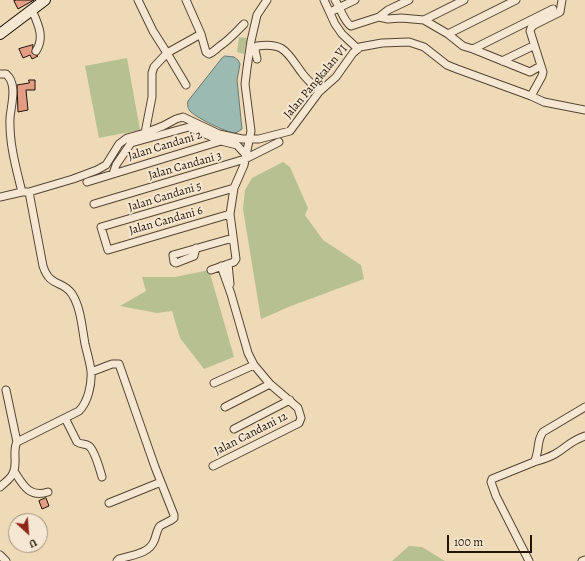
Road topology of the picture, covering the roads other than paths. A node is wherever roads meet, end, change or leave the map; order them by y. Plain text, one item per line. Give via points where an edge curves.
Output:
1 (45, 0) edge
2 (138, 0) edge
3 (186, 0) edge
4 (267, 0) edge
5 (324, 0) edge
6 (335, 0) edge
7 (355, 0) edge
8 (409, 0) edge
9 (464, 0) edge
10 (516, 0) edge
11 (562, 0) edge
12 (553, 9) dead end
13 (32, 10) junction
14 (335, 10) junction
15 (380, 17) junction
16 (424, 20) junction
17 (244, 24) dead end
18 (0, 34) edge
19 (201, 34) junction
20 (448, 34) junction
21 (531, 47) dead end
22 (358, 49) junction
23 (473, 49) junction
24 (36, 51) dead end
25 (167, 52) junction
26 (257, 59) dead end
27 (502, 61) junction
28 (537, 68) dead end
29 (0, 74) edge
30 (186, 85) dead end
31 (320, 92) junction
32 (531, 96) junction
33 (585, 110) edge
34 (145, 133) junction
35 (249, 140) junction
36 (221, 141) junction
37 (279, 142) dead end
38 (246, 157) junction
39 (113, 174) junction
40 (87, 182) dead end
41 (234, 188) junction
42 (25, 192) junction
43 (0, 197) edge
44 (94, 204) dead end
45 (230, 214) junction
46 (233, 238) junction
47 (196, 248) dead end
48 (108, 250) joint
49 (231, 263) junction
50 (220, 266) junction
51 (211, 270) dead end
52 (231, 294) junction
53 (254, 365) junction
54 (91, 372) junction
55 (214, 383) dead end
56 (270, 384) junction
57 (6, 390) dead end
58 (290, 400) junction
59 (225, 407) dead end
60 (585, 407) edge
61 (65, 418) junction
62 (234, 429) dead end
63 (585, 436) edge
64 (17, 442) junction
65 (534, 462) junction
66 (213, 466) dead end
67 (14, 471) junction
68 (102, 477) dead end
69 (161, 482) junction
70 (0, 487) edge
71 (48, 492) dead end
72 (109, 503) dead end
73 (0, 555) edge
74 (6, 561) edge
75 (117, 561) edge
76 (529, 561) edge

1 - 13 street
2 - 25 street
3 - 19 street
4 - 35 street via 256,15 247,68 245,84 251,131
5 - 14 street
6 - 14 street
7 - 14 street
8 - 15 street
9 - 16 street
10 - 20 street
11 - 32 street via 560,12 534,25 530,31 543,72
12 - 23 street
13 - 18 street
13 - 24 street via 40,31
14 - 15 street via 351,26
14 - 22 street via 342,34
15 - 16 street
16 - 20 street
17 - 19 street via 228,41 209,54 206,52
19 - 25 street
20 - 23 street via 463,46
21 - 27 street
22 - 31 street, Jalan Pangkalan VI via 336,77
22 - 32 street, Jalan Pangkalan VI via 382,43 419,44 447,65
23 - 27 street
25 - 30 street
25 - 34 street via 152,73 152,97
26 - 31 street via 257,46 274,45 284,49
27 - 28 street via 530,72
29 - 42 street via 6,74 12,81 12,146
31 - 35 street, Jalan Pangkalan VI via 290,131
32 - 33 street, Jalan Pangkalan VI via 544,102
34 - 35 street, Jalan Pangkalan VI via 183,117 219,134
34 - 42 street, Jalan Pangkalan VI via 127,138 119,144 106,165 97,170
35 - 38 street
36 - 38 street, Jalan Candani 2 via 237,145
36 - 39 street, Jalan Candani 2
36 - 39 street via 189,127 131,143
37 - 38 street, Jalan Candani 3
38 - 41 street
38 - 44 street, Jalan Candani 3
39 - 40 street, Jalan Candani 2
41 - 45 street
41 - 48 street, Jalan Candani 5 via 101,227
42 - 43 street, Jalan Pangkalan VI
42 - 54 street via 46,275 71,293 80,316
45 - 46 street
45 - 48 street, Jalan Candani 6
46 - 47 street
46 - 49 street via 236,259
49 - 50 street
49 - 52 street
50 - 51 street
50 - 52 street
52 - 53 street via 248,353
53 - 55 street
53 - 56 street
54 - 61 street via 87,400 79,411
54 - 69 street via 119,364
56 - 58 street
56 - 59 street
57 - 64 street
58 - 62 street
58 - 66 street, Jalan Candani 12 via 298,408 301,418 299,423
60 - 65 street via 543,432 539,437 538,453
61 - 64 street
61 - 68 street via 77,442 92,449
63 - 65 street via 574,440 555,454
64 - 67 street
65 - 76 street via 492,479 491,482
67 - 70 street
67 - 71 street via 33,493
69 - 72 street
69 - 75 street via 174,518 160,526 149,548
73 - 74 street

